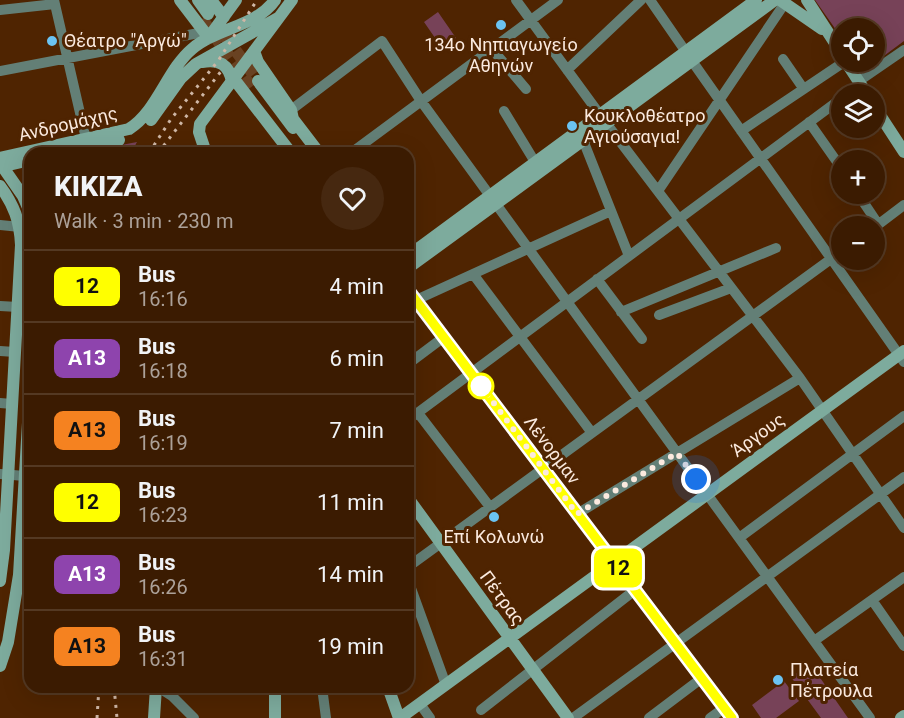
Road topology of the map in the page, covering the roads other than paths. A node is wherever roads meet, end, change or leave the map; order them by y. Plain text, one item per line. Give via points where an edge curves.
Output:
1 (180, 0) edge
2 (188, 0) edge
3 (198, 0) edge
4 (211, 0) edge
5 (236, 0) edge
6 (275, 0) edge
7 (292, 0) edge
8 (516, 0) edge
9 (558, 0) edge
10 (640, 0) edge
11 (650, 0) edge
12 (756, 0) edge
13 (807, 0) edge
14 (780, 1) edge
15 (54, 2) edge
16 (0, 10) edge
17 (224, 17) junction
18 (278, 18) junction
19 (531, 20) junction
20 (206, 26) junction
21 (828, 33) junction
22 (831, 38) edge
23 (492, 49) junction
24 (904, 50) edge
25 (254, 51) junction
26 (689, 56) junction
27 (67, 58) junction
28 (783, 58) dead end
29 (196, 64) junction
30 (567, 70) junction
31 (0, 71) edge
32 (831, 71) edge
33 (233, 81) junction
34 (255, 83) junction
35 (864, 84) edge
36 (803, 88) junction
37 (526, 89) dead end
38 (720, 99) junction
39 (421, 101) junction
40 (831, 106) edge
41 (291, 110) junction
42 (504, 111) dead end
43 (603, 119) junction
44 (809, 122) junction
45 (885, 123) edge
46 (741, 131) junction
47 (86, 138) junction
48 (583, 140) junction
49 (70, 147) edge
50 (79, 147) edge
51 (204, 147) edge
52 (288, 147) edge
53 (296, 147) edge
54 (307, 147) edge
55 (314, 147) edge
56 (359, 147) edge
57 (904, 152) edge
58 (831, 153) edge
59 (761, 158) junction
60 (24, 159) edge
61 (24, 161) edge
62 (536, 162) junction
63 (1, 164) edge
64 (24, 167) edge
65 (0, 186) edge
66 (18, 188) junction
67 (658, 191) junction
68 (493, 199) junction
69 (24, 200) edge
70 (904, 206) edge
71 (611, 211) junction
72 (679, 218) junction
73 (885, 220) edge
74 (0, 225) edge
75 (20, 227) junction
76 (529, 248) junction
77 (776, 248) dead end
78 (414, 252) edge
79 (629, 256) junction
80 (831, 258) joint
81 (414, 263) edge
82 (840, 270) edge
83 (719, 271) junction
84 (473, 274) junction
85 (597, 279) junction
86 (731, 288) junction
87 (414, 298) edge
88 (416, 300) junction
89 (568, 301) junction
90 (0, 306) edge
91 (18, 308) junction
92 (621, 312) junction
93 (659, 315) dead end
94 (753, 316) junction
95 (444, 337) junction
96 (520, 337) junction
97 (642, 339) dead end
98 (0, 351) edge
99 (15, 352) junction
100 (902, 356) edge
101 (414, 360) edge
102 (471, 373) junction
103 (800, 378) junction
104 (638, 399) junction
105 (6, 404) edge
106 (822, 411) junction
107 (418, 412) junction
108 (414, 415) edge
109 (904, 416) edge
110 (592, 433) junction
111 (677, 453) junction
112 (853, 455) junction
113 (543, 468) junction
114 (4, 474) edge
115 (24, 476) edge
116 (904, 477) edge
117 (707, 494) junction
118 (24, 495) edge
119 (880, 495) junction
120 (414, 506) edge
121 (490, 507) junction
122 (577, 514) junction
123 (904, 528) edge
124 (739, 538) junction
125 (441, 543) junction
126 (2, 550) edge
127 (21, 551) junction
128 (614, 562) junction
129 (414, 563) edge
130 (904, 576) edge
131 (767, 577) junction
132 (0, 581) edge
133 (635, 590) junction
134 (414, 597) edge
135 (872, 600) junction
136 (510, 638) junction
137 (814, 641) junction
138 (675, 644) junction
139 (904, 645) edge
140 (2, 651) edge
141 (0, 666) edge
142 (532, 670) junction
143 (702, 678) junction
144 (446, 685) junction
145 (156, 693) edge
146 (167, 693) edge
147 (274, 693) edge
148 (323, 693) edge
149 (390, 693) edge
150 (420, 704) junction
151 (481, 710) dead end
152 (728, 713) edge
153 (154, 718) edge
154 (194, 718) edge
155 (275, 718) edge
156 (326, 718) edge
157 (399, 718) edge
158 (430, 718) edge
159 (568, 718) edge
160 (573, 718) edge
161 (649, 718) edge
162 (710, 718) edge
163 (870, 718) edge

1 - 20 main road
2 - 20 main road
3 - 20 main road
4 - 17 main road
5 - 17 main road
6 - 20 main road via 264,11
7 - 18 main road
8 - 19 street
9 - 19 street
10 - 30 street
11 - 26 street
12 - 26 main road
13 - 21 main road
14 - 21 main road
14 - 26 main road
14 - 38 street
15 - 16 street
15 - 27 street
17 - 20 main road
18 - 25 main road
18 - 29 main road, Ανδρομάχης
19 - 23 street
19 - 30 street
20 - 27 street
20 - 47 main road, Ανδρομάχης via 136,124 119,132
21 - 22 main road
23 - 37 street
23 - 39 street
24 - 35 street
25 - 33 main road
25 - 34 main road
26 - 38 street
26 - 43 main road
27 - 31 street
27 - 47 street
28 - 36 street
29 - 33 main road via 222,63
29 - 50 main road, Ανδρομάχης via 141,131
30 - 43 street
32 - 36 street
33 - 34 main road
33 - 51 main road via 199,128
34 - 41 main road
34 - 52 main road
34 - 53 main road
34 - 54 main road
36 - 46 street
38 - 46 street
38 - 67 street
39 - 41 street via 382,41
39 - 56 street
39 - 68 street
40 - 44 street
41 - 55 main road via 293,119
42 - 62 street
43 - 48 main road
43 - 62 main road
43 - 67 street
44 - 58 street
44 - 59 street
45 - 57 main road
46 - 59 street
47 - 49 main road, Ανδρομάχης
48 - 68 main road
48 - 71 street
59 - 72 street
59 - 80 street
60 - 63 main road, Ανδρομάχης
61 - 63 main road, Ανδρομάχης
62 - 68 main road
63 - 66 main road
64 - 66 main road
65 - 75 main road
66 - 69 main road
67 - 72 street
68 - 76 street
68 - 78 main road
68 - 81 main road
70 - 73 street
71 - 76 street
71 - 79 street
72 - 79 street
72 - 83 street
74 - 75 street
75 - 91 main road
76 - 84 street
76 - 89 street
77 - 83 street
79 - 85 street
80 - 94 street
82 - 100 street
83 - 86 street
83 - 92 street
84 - 88 street
84 - 96 street
85 - 89 street
85 - 92 street
86 - 93 street
86 - 94 street
87 - 88 main road, Λένορμαν
88 - 95 main road, Λένορμαν
89 - 96 street
89 - 104 street
90 - 91 street
91 - 99 main road
92 - 97 street
94 - 103 street
94 - 104 street
95 - 101 street
95 - 102 main road, Λένορμαν
96 - 102 street
96 - 110 street
98 - 99 street
99 - 105 main road
100 - 106 main road, Άργους
102 - 107 street
102 - 113 main road, Λένορμαν
103 - 106 street
103 - 111 street
104 - 110 street
104 - 111 street
105 - 114 main road
106 - 112 street
106 - 117 main road, Άργους
107 - 108 street
107 - 121 street
109 - 112 street
110 - 113 street
111 - 117 street
111 - 122 street
112 - 119 street
112 - 124 street
113 - 121 street
113 - 122 main road, Λένορμαν
114 - 115 street
114 - 126 main road
116 - 119 street
117 - 124 street
117 - 128 main road, Άργους
118 - 127 main road
119 - 123 street
119 - 131 street
120 - 125 main road, Πέτρας
121 - 125 street
122 - 128 main road, Λένορμαν
124 - 131 street
125 - 129 street
125 - 136 main road, Πέτρας
126 - 127 street
126 - 132 main road
127 - 140 main road via 8,642
128 - 133 main road, Λένορμαν
128 - 136 main road, Άργους
130 - 135 street
131 - 137 street
131 - 138 street
133 - 138 main road, Λένορμαν
133 - 142 street
134 - 144 street
135 - 137 street
135 - 139 street
136 - 142 main road, Πέτρας
136 - 144 main road, Άργους
137 - 163 street
138 - 143 main road, Λένορμαν
138 - 160 street
140 - 141 main road
142 - 151 street
142 - 159 main road, Πέτρας
143 - 152 main road, Λένορμαν
143 - 161 street
144 - 150 main road, Άργους
145 - 153 main road
146 - 154 street
147 - 155 main road
148 - 156 street
149 - 157 main road
150 - 157 main road, Άργους
150 - 158 street
152 - 162 street

